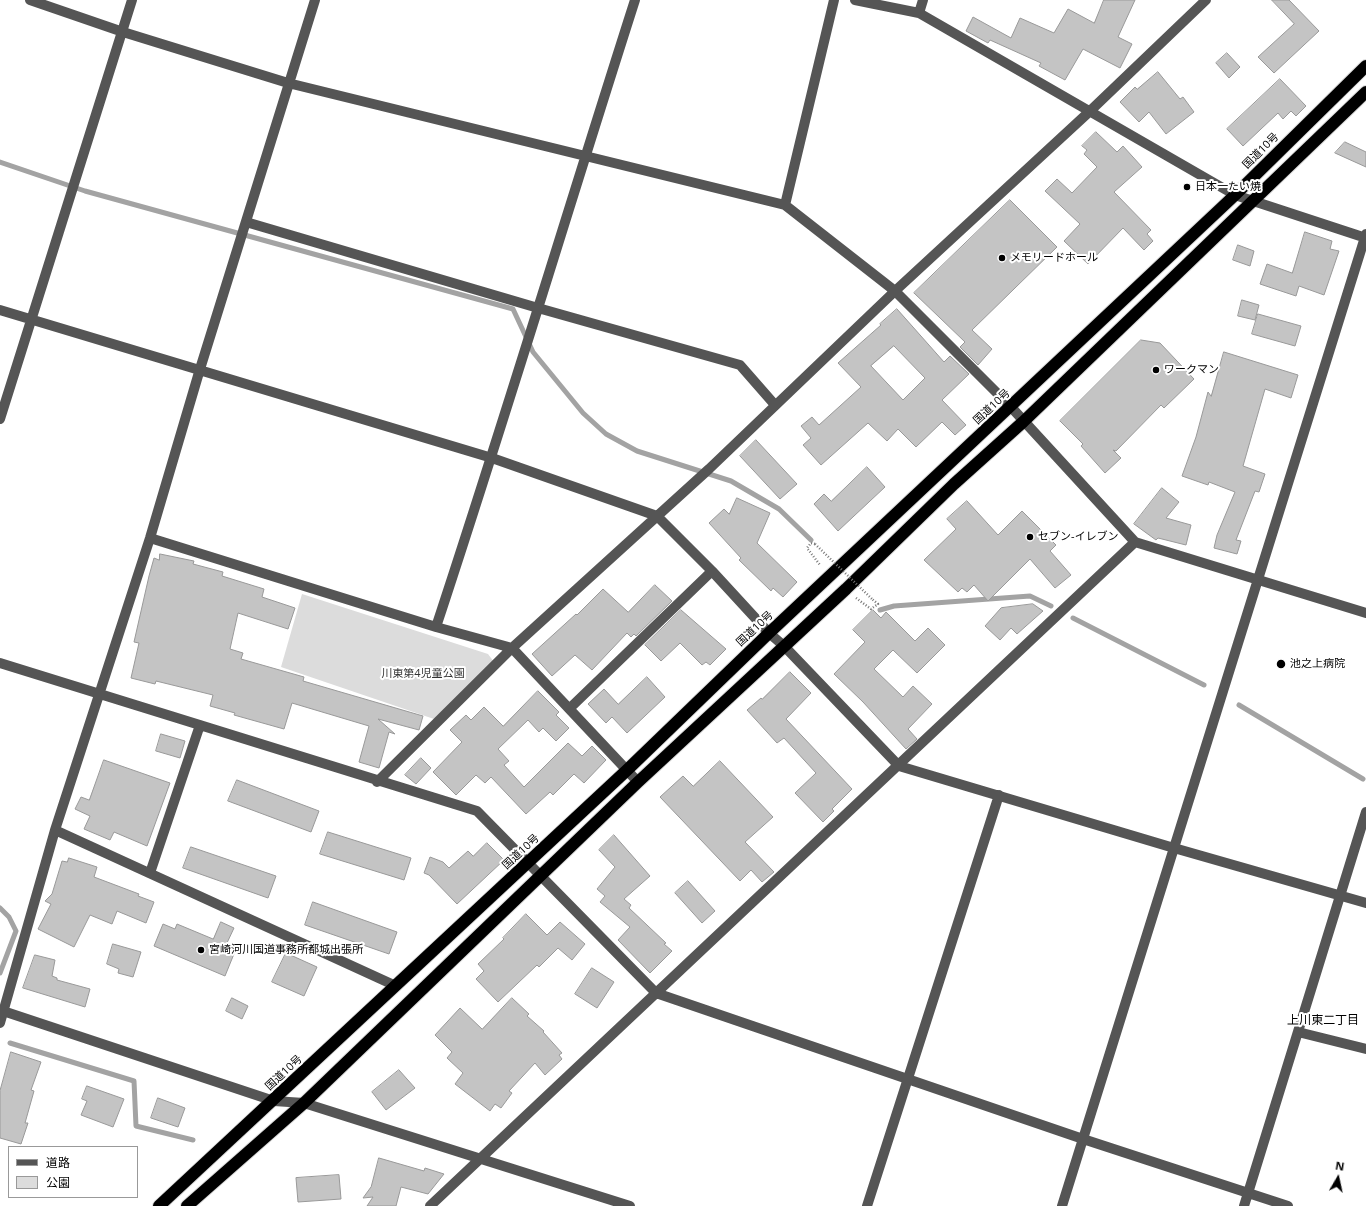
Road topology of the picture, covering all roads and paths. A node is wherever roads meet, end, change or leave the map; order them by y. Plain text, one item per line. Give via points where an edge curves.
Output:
1 (30, 0) edge
2 (132, 0) edge
3 (315, 0) edge
4 (635, 0) edge
5 (834, 0) edge
6 (855, 0) edge
7 (923, 0) edge
8 (1206, 0) edge
9 (919, 13) junction
10 (123, 32) junction
11 (1366, 66) edge
12 (288, 83) junction
13 (1366, 92) edge
14 (1089, 112) junction
15 (585, 155) junction
16 (1235, 195) junction
17 (1251, 201) junction
18 (785, 205) junction
19 (246, 222) junction
20 (1366, 237) edge
21 (896, 291) junction
22 (0, 310) edge
23 (536, 312) junction
24 (31, 320) junction
25 (200, 369) junction
26 (775, 405) junction
27 (1011, 408) junction
28 (0, 419) edge
29 (1023, 422) junction
30 (492, 458) junction
31 (657, 516) junction
32 (150, 538) junction
33 (1135, 542) junction
34 (712, 571) junction
35 (830, 578) junction
36 (1257, 579) junction
37 (846, 590) junction
38 (1366, 614) edge
39 (436, 627) junction
40 (769, 633) junction
41 (784, 646) junction
42 (512, 648) junction
43 (0, 663) edge
44 (101, 693) junction
45 (570, 708) junction
46 (200, 725) junction
47 (899, 766) junction
48 (626, 771) junction
49 (377, 782) junction
50 (638, 782) junction
51 (999, 795) junction
52 (1366, 812) edge
53 (55, 830) junction
54 (1174, 848) junction
55 (528, 863) junction
56 (150, 873) junction
57 (541, 876) junction
58 (1340, 896) junction
59 (1366, 903) edge
60 (396, 986) junction
61 (656, 993) junction
62 (2, 1010) edge
63 (0, 1023) edge
64 (1298, 1032) junction
65 (1366, 1049) edge
66 (909, 1078) junction
67 (274, 1101) junction
68 (304, 1103) junction
69 (1083, 1139) junction
70 (480, 1159) junction
71 (1248, 1193) junction
72 (159, 1206) edge
73 (187, 1206) edge
74 (430, 1206) edge
75 (630, 1206) edge
76 (867, 1206) edge
77 (1062, 1206) edge
78 (1244, 1206) edge
79 (1288, 1206) edge

1 - 10 street
2 - 10 street
3 - 12 street
4 - 15 street
5 - 18 street
6 - 9 street
7 - 9 street
8 - 14 street
9 - 14 street
10 - 12 street
10 - 24 street
11 - 16 highway, 国道10号
12 - 15 street
12 - 19 street
13 - 17 highway
14 - 16 street
14 - 21 street
15 - 18 street
15 - 23 street
16 - 17 street
16 - 27 highway, 国道10号
17 - 20 street
17 - 29 highway
18 - 21 street
19 - 23 street
19 - 25 street
20 - 36 street
21 - 26 street
21 - 27 street
22 - 24 street
23 - 26 street via 740,365
23 - 30 street
24 - 25 street
24 - 28 street
25 - 30 street
25 - 32 street
26 - 31 street
27 - 29 street
27 - 35 highway, 国道10号
29 - 33 street
29 - 37 highway via 954,484
30 - 31 street
30 - 39 street
31 - 34 street
31 - 42 street
32 - 39 street
32 - 44 street
33 - 36 street
33 - 47 street
34 - 40 street
34 - 45 street
35 - 37 path, bridge via 807,548 811,543 878,604 871,609
35 - 40 highway, 国道10号
36 - 38 street
36 - 54 street
37 - 41 highway
39 - 42 street
40 - 41 street
40 - 48 highway, 国道10号
41 - 47 street
41 - 50 highway
42 - 45 street
42 - 49 street
43 - 44 street
44 - 46 street
44 - 53 street
45 - 48 street
46 - 49 street
46 - 56 street
47 - 51 street
47 - 61 street
48 - 50 street
48 - 55 highway, 国道10号
49 - 55 street via 477,811
50 - 57 highway
51 - 54 street
51 - 66 street
52 - 58 street
53 - 56 street
53 - 62 street
54 - 58 street
54 - 69 street
55 - 57 street
55 - 60 highway, 国道10号
56 - 60 street
57 - 61 street
57 - 68 highway
58 - 59 street
58 - 64 street
60 - 67 highway, 国道10号
61 - 66 street
61 - 70 street
62 - 63 street
62 - 67 street
64 - 65 street
64 - 71 street
66 - 69 street
66 - 76 street
67 - 68 street
67 - 72 highway, 国道10号
68 - 70 street
68 - 73 highway
69 - 71 street
69 - 77 street
70 - 74 street
70 - 75 street
71 - 78 street
71 - 79 street

